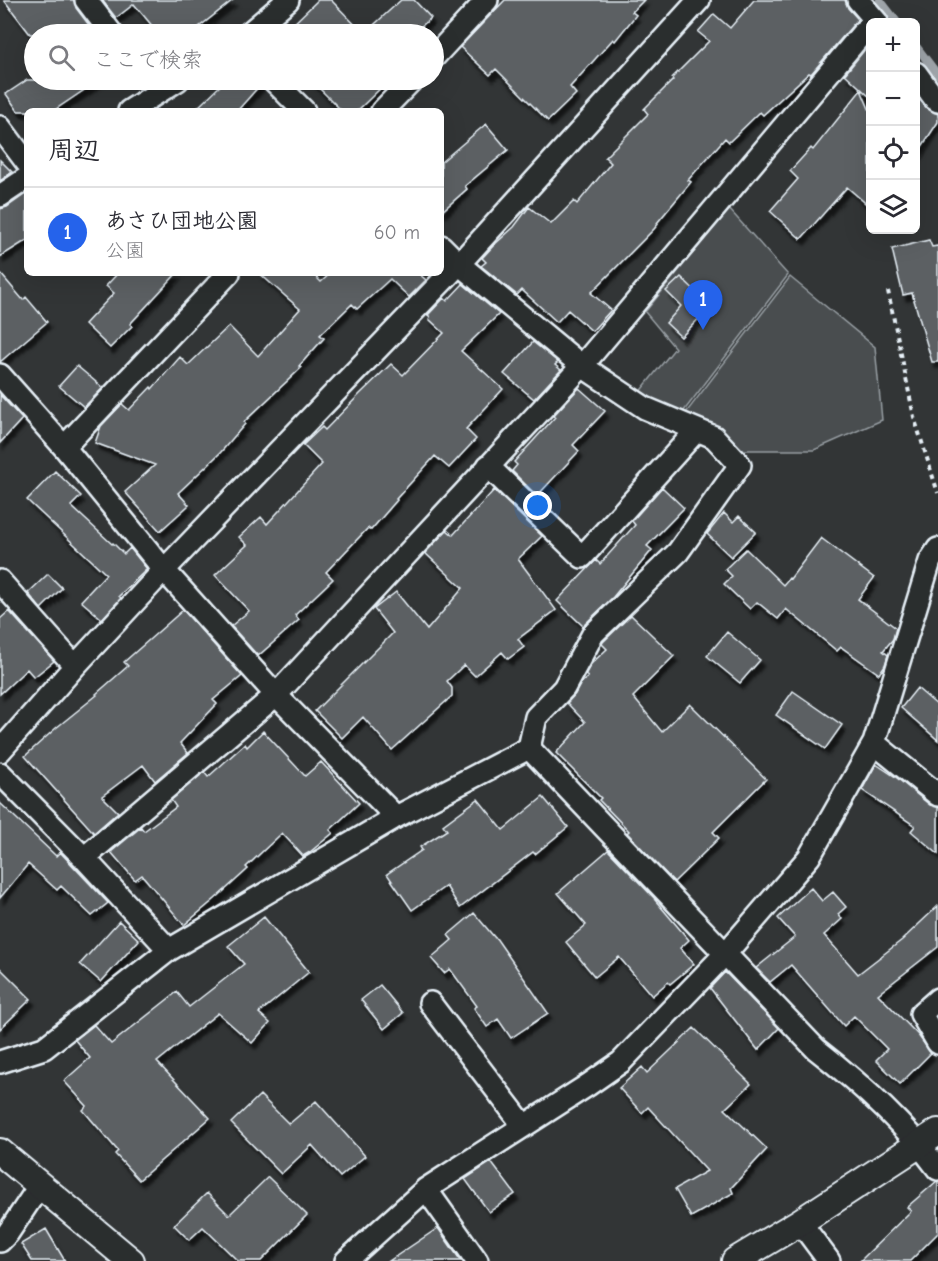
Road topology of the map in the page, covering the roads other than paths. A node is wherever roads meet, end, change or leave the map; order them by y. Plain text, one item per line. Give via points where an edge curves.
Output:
1 (86, 0) edge
2 (487, 0) edge
3 (699, 0) edge
4 (858, 0) edge
5 (284, 1) edge
6 (871, 18) edge
7 (104, 24) edge
8 (259, 24) edge
9 (866, 31) edge
10 (444, 46) edge
11 (920, 79) edge
12 (148, 90) edge
13 (283, 90) edge
14 (402, 90) edge
15 (937, 99) edge
16 (132, 108) edge
17 (301, 108) edge
18 (385, 108) edge
19 (0, 128) edge
20 (24, 159) edge
21 (24, 180) edge
22 (0, 196) edge
23 (444, 249) edge
24 (459, 264) junction
25 (226, 276) edge
26 (582, 366) junction
27 (0, 375) edge
28 (697, 430) junction
29 (64, 447) junction
30 (488, 466) junction
31 (938, 549) edge
32 (164, 570) junction
33 (0, 580) edge
34 (75, 666) junction
35 (276, 695) junction
36 (874, 742) junction
37 (529, 748) junction
38 (0, 751) edge
39 (0, 773) edge
40 (938, 795) edge
41 (396, 817) junction
42 (84, 858) junction
43 (169, 950) junction
44 (725, 954) junction
45 (938, 999) edge
46 (430, 1004) dead end
47 (938, 1043) edge
48 (0, 1062) edge
49 (524, 1126) junction
50 (929, 1138) edge
51 (0, 1152) edge
52 (938, 1169) edge
53 (40, 1185) junction
54 (426, 1189) junction
55 (800, 1222) junction
56 (0, 1241) edge
57 (131, 1261) edge
58 (346, 1261) edge
59 (477, 1261) edge
60 (735, 1261) edge
61 (828, 1261) edge

1 - 7 street
2 - 10 street
3 - 24 street
4 - 6 street
5 - 8 street
9 - 26 street
11 - 15 street
12 - 16 street
13 - 17 street
14 - 18 street
19 - 20 street
21 - 22 street
23 - 24 street
24 - 26 street
24 - 32 street
25 - 29 street
26 - 28 street via 645,408
26 - 30 street
27 - 29 street
28 - 30 street via 582,558
28 - 37 street via 714,437 740,465 678,552 593,634 564,688 536,717
29 - 32 street
30 - 35 street
31 - 36 street via 930,561
32 - 34 street
32 - 35 street
33 - 34 street
34 - 38 street
35 - 41 street
35 - 42 street
36 - 40 street
36 - 44 street via 809,857
37 - 41 street
37 - 44 street
39 - 42 street
41 - 43 street
42 - 43 street
43 - 48 street via 44,1048
44 - 49 street via 621,1062
44 - 50 street via 816,1049
45 - 47 street via 921,1014
46 - 49 street
49 - 54 street
50 - 52 street
50 - 55 street
51 - 53 street
53 - 56 street
53 - 57 street
54 - 58 street
54 - 59 street
55 - 60 street
55 - 61 street

